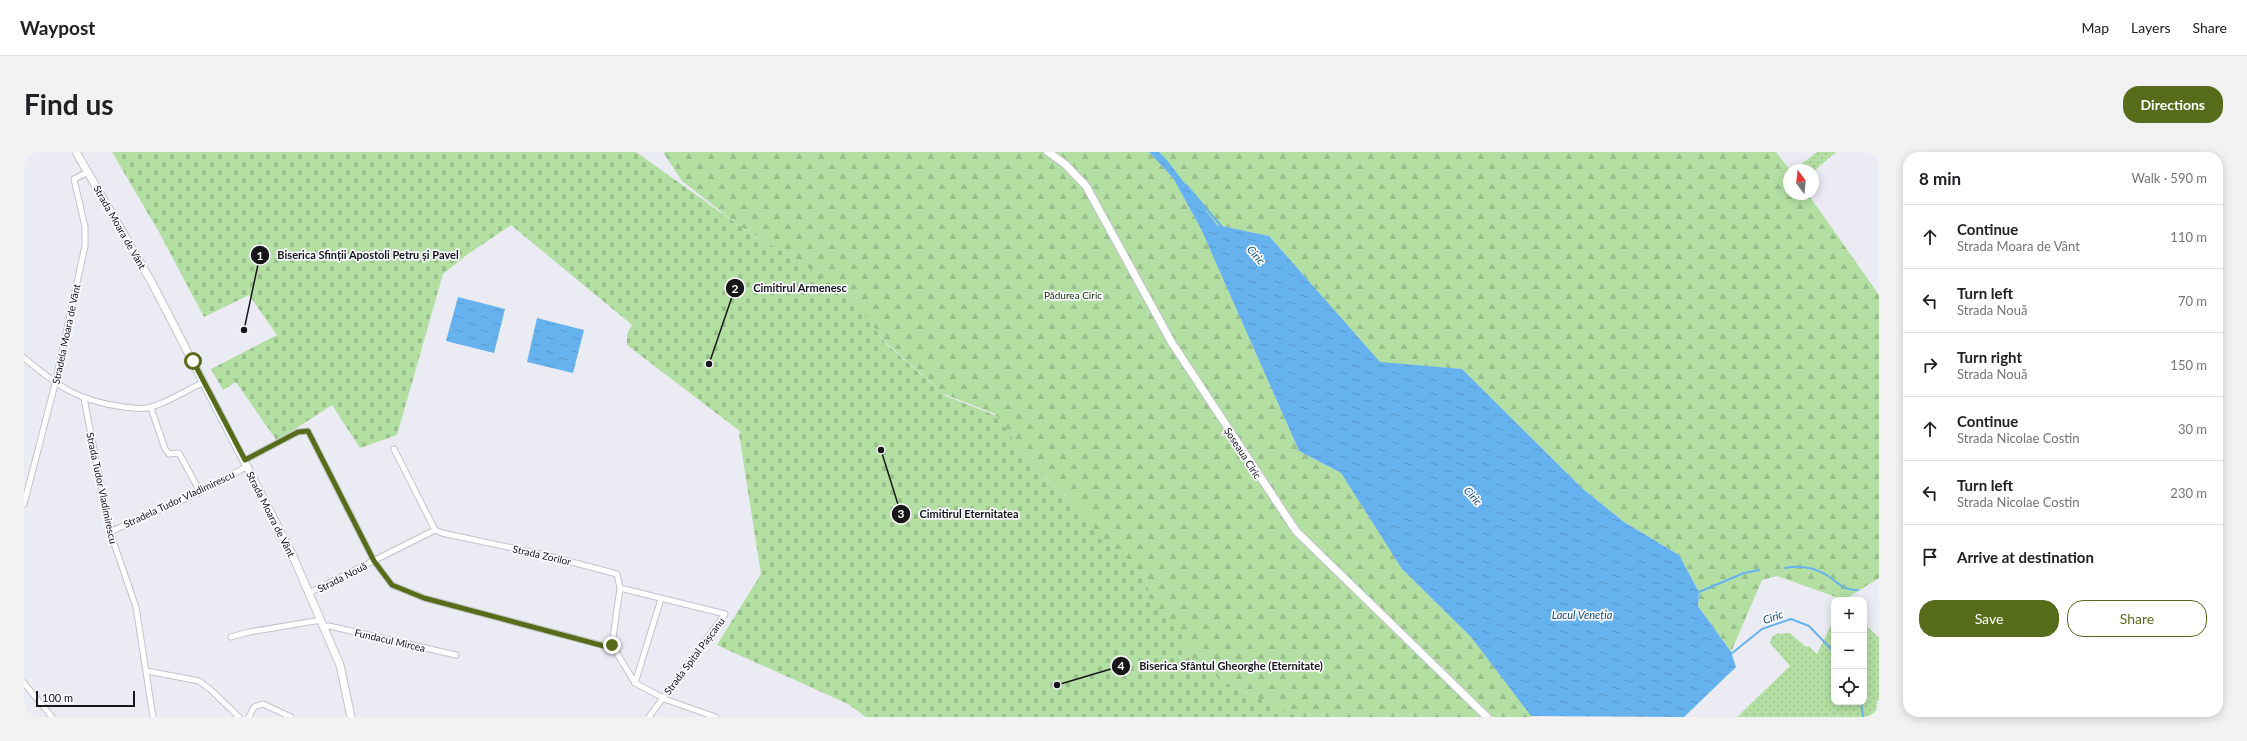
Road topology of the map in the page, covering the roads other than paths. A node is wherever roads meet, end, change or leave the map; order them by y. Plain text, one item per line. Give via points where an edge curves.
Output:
1 (76, 152) edge
2 (1048, 152) edge
3 (88, 172) junction
4 (24, 358) edge
5 (204, 382) junction
6 (55, 384) junction
7 (84, 398) junction
8 (151, 408) junction
9 (394, 450) dead end
10 (246, 463) junction
11 (200, 492) junction
12 (24, 504) edge
13 (436, 530) junction
14 (110, 532) junction
15 (374, 561) junction
16 (620, 588) junction
17 (309, 593) junction
18 (661, 599) junction
19 (321, 620) junction
20 (324, 627) junction
21 (231, 638) dead end
22 (612, 645) junction
23 (456, 656) dead end
24 (147, 671) junction
25 (24, 683) edge
26 (635, 683) junction
27 (663, 697) junction
28 (52, 717) edge
29 (153, 717) edge
30 (239, 717) edge
31 (249, 717) edge
32 (291, 717) edge
33 (351, 717) edge
34 (649, 717) edge
35 (716, 717) edge
36 (1487, 717) edge

1 - 3 street, Strada Moara de Vânt
2 - 36 street, Șoseaua Ciric via 1065,164 1086,186 1172,343 1296,531
3 - 5 street, Strada Moara de Vânt via 132,246
3 - 6 street, Stradela Moara de Vânt via 74,180 86,236
4 - 6 street
5 - 8 street
5 - 10 street, Strada Moara de Vânt
6 - 7 street
6 - 12 street, Stradela Moara de Vânt
7 - 8 street via 105,404
7 - 14 street, Strada Tudor Vladimirescu
8 - 11 street via 165,449 168,454 179,453
9 - 13 street
10 - 11 street, Stradela Tudor Vladimirescu
10 - 15 street, Strada Nouă via 298,432 308,431
10 - 17 street, Strada Moara de Vânt
11 - 14 street, Stradela Tudor Vladimirescu
13 - 15 street, Strada Nouă
13 - 16 street, Strada Zorilor via 617,574
14 - 24 street, Strada Tudor Vladimirescu via 136,607
15 - 17 street, Strada Nouă
15 - 22 street via 392,585 424,598 604,646
16 - 18 street
16 - 22 street
17 - 19 street, Strada Moara de Vânt
18 - 26 street
18 - 27 street, Strada Spital Pașcanu via 725,614
19 - 20 street, Strada Moara de Vânt
19 - 21 street via 249,632
20 - 23 street, Fundacul Mircea via 329,626
20 - 33 street, Strada Moara de Vânt via 340,665
22 - 26 street
24 - 29 street, Strada Tudor Vladimirescu
24 - 30 street via 199,681
25 - 28 street
26 - 27 street, Strada Spital Pașcanu
27 - 34 street, Strada Spital Pașcanu
27 - 35 street
31 - 32 street via 254,708 263,704

